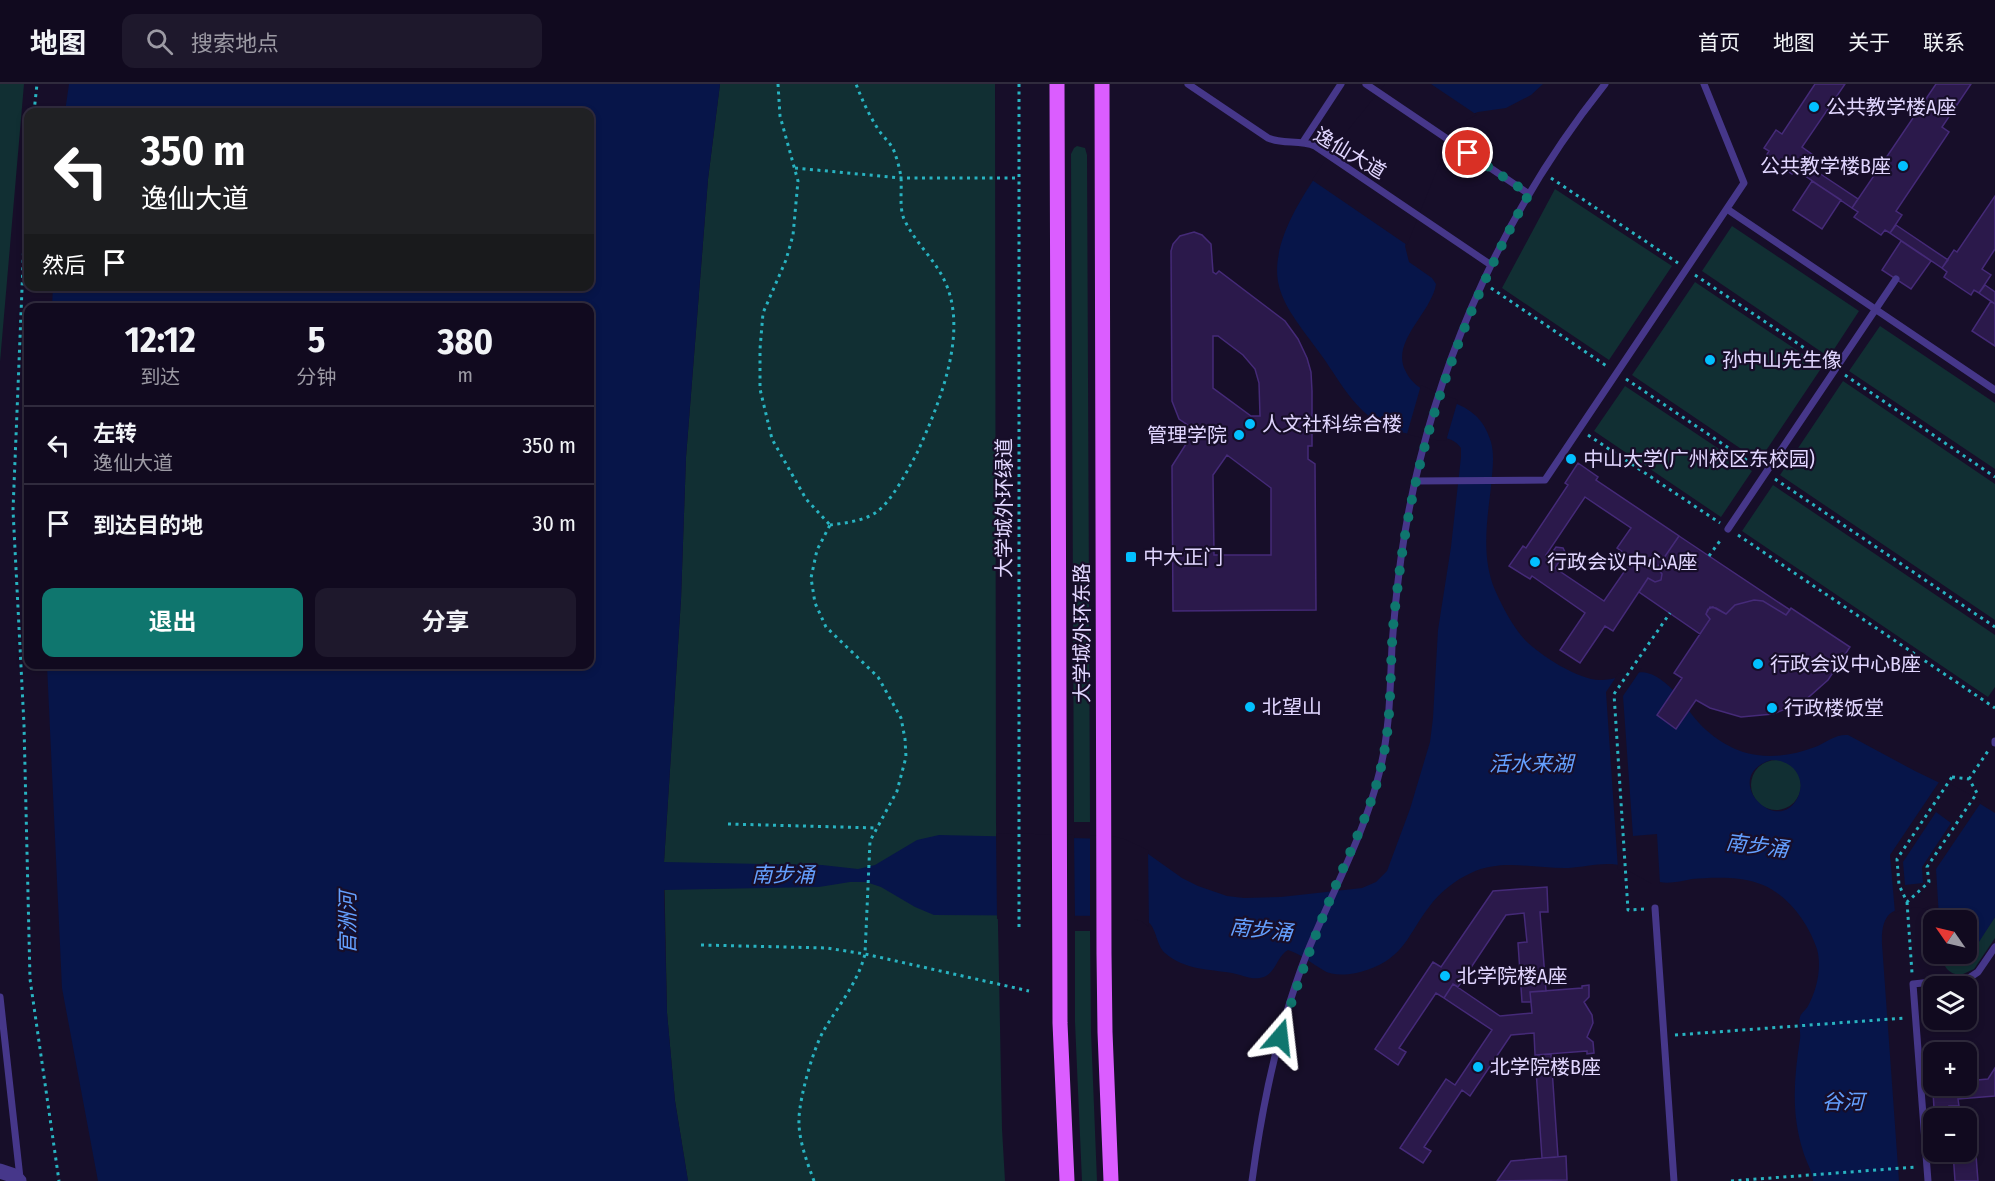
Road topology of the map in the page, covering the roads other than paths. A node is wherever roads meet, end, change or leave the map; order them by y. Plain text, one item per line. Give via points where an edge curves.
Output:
1 (1058, 84) edge
2 (1102, 84) edge
3 (1188, 84) edge
4 (1341, 84) edge
5 (1366, 84) edge
6 (1605, 84) edge
7 (1704, 84) edge
8 (1303, 142) junction
9 (1529, 194) junction
10 (1727, 209) junction
11 (1491, 266) junction
12 (1896, 279) dead end
13 (1875, 309) junction
14 (1995, 390) edge
15 (1416, 481) junction
16 (1728, 529) road end
17 (1655, 908) road end
18 (1995, 947) edge
19 (0, 997) edge
20 (0, 1171) edge
21 (19, 1181) edge
22 (1067, 1181) edge
23 (1111, 1181) edge
24 (1252, 1181) edge
25 (1674, 1181) edge
26 (1928, 1181) edge

1 - 22 main road, 大学城外环东路 via 1059,822
2 - 23 main road, 大学城外环东路 via 1104,931
3 - 8 lane, 逸仙大道 via 1268,138
4 - 8 lane
5 - 9 lane
6 - 9 lane
7 - 10 lane via 1744,183
8 - 11 lane, 逸仙大道 via 1329,155
9 - 11 lane
10 - 13 lane
10 - 15 lane via 1545,480
11 - 15 lane via 1441,390
12 - 13 lane
13 - 14 lane
13 - 16 lane
15 - 24 lane via 1395,609 1384,753 1372,801 1306,958 1273,1064
17 - 25 lane
18 - 26 lane via 1978,972 1969,978 1913,984
19 - 21 lane
20 - 21 street

